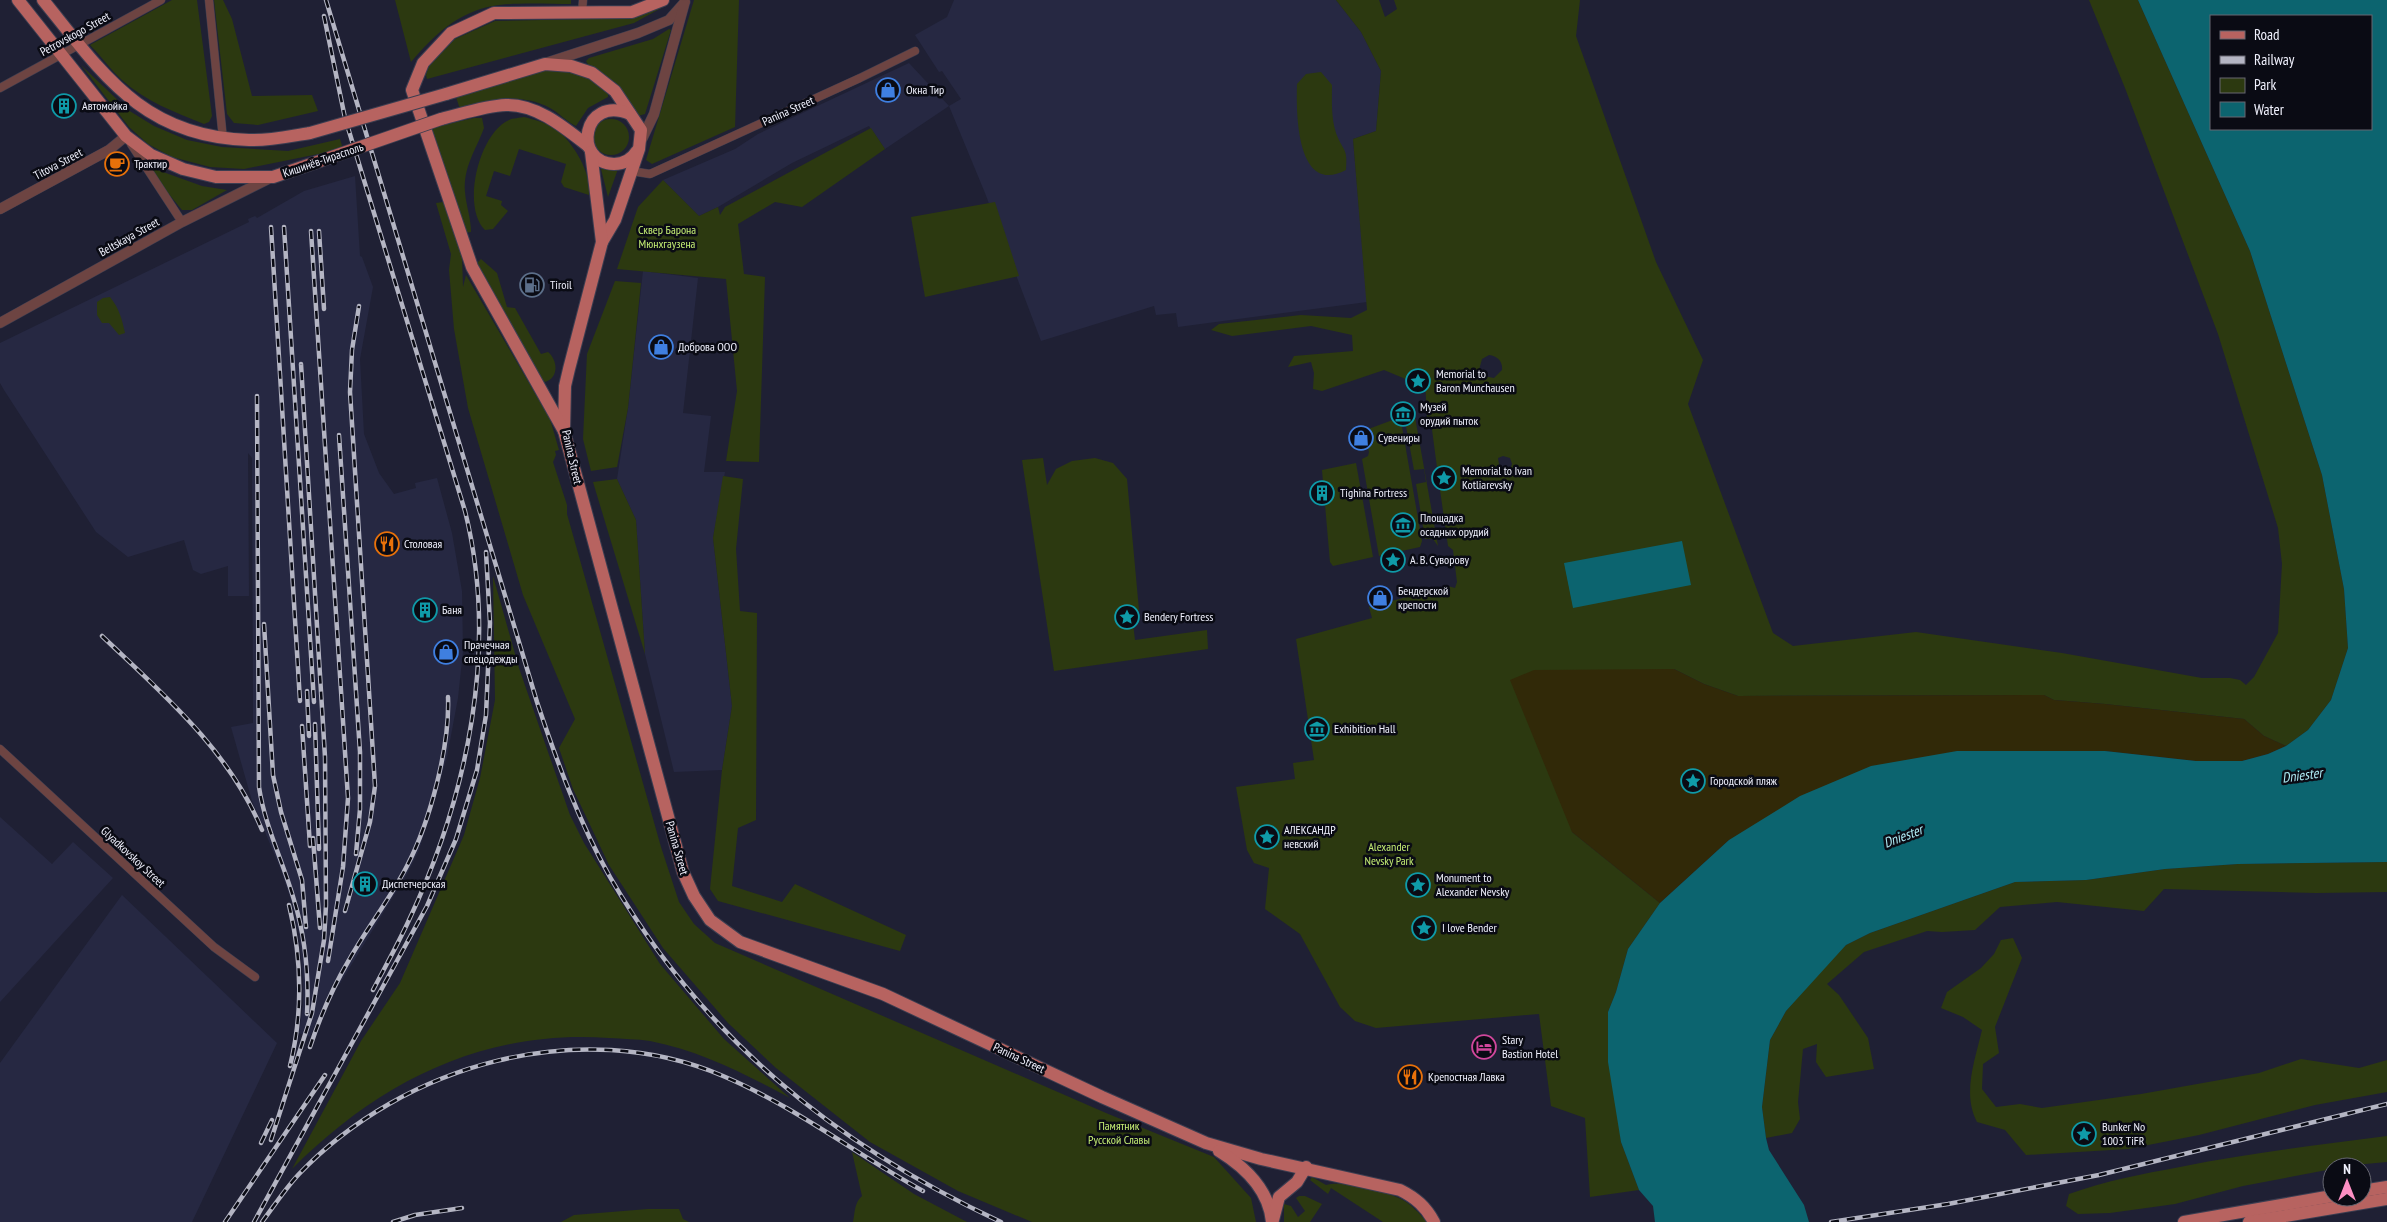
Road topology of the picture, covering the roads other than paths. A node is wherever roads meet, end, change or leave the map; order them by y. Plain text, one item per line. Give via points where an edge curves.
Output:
1 (18, 0) edge
2 (43, 0) edge
3 (160, 0) edge
4 (209, 0) edge
5 (663, 0) edge
6 (685, 1) edge
7 (582, 6) edge
8 (79, 45) junction
9 (915, 51) dead end
10 (60, 56) junction
11 (545, 64) junction
12 (0, 88) edge
13 (630, 114) junction
14 (126, 136) junction
15 (223, 138) junction
16 (640, 144) junction
17 (590, 149) junction
18 (631, 171) junction
19 (272, 177) junction
20 (0, 210) edge
21 (182, 222) junction
22 (602, 242) junction
23 (0, 323) edge
24 (564, 431) junction
25 (0, 749) edge
26 (255, 977) dead end
27 (1206, 1143) junction
28 (1306, 1167) junction
29 (2387, 1187) edge
30 (2372, 1190) edge
31 (2322, 1198) edge
32 (2387, 1199) edge
33 (1272, 1221) edge
34 (1434, 1222) edge
35 (2184, 1222) edge
36 (2249, 1222) edge

1 - 10 main road, Кишинёв-Тирасполь
2 - 8 main road
3 - 8 street, Petrovskogo Street
4 - 15 street
5 - 7 main road via 632,12
6 - 11 street via 669,20
6 - 16 street via 654,114
7 - 24 main road via 494,13 451,33 423,63 412,90 472,267
8 - 10 street, Petrovskogo Street
8 - 15 main road via 124,94 151,114 186,130
9 - 18 street, Panina Street via 650,174
10 - 12 street, Petrovskogo Street
10 - 14 main road, Кишинёв-Тирасполь
11 - 13 main road via 572,66 592,73 615,91
11 - 15 main road, bridge via 310,133 251,140
13 - 16 main road via 637,121
13 - 17 main road via 608,110 597,115 587,135
14 - 19 main road, Кишинёв-Тирасполь via 152,156 183,169 216,177
14 - 20 street, Titova Street via 110,150
14 - 21 street
16 - 17 main road via 626,162 616,164 598,159
16 - 18 main road
17 - 19 main road, Кишинёв-Тирасполь, bridge via 566,128 528,109 507,105 441,119
17 - 22 main road
18 - 22 main road via 615,220
19 - 21 street, Beltskaya Street
21 - 23 street, Beltskaya Street
22 - 24 main road, Panina Street via 565,386
24 - 27 main road, Panina Street via 683,872 710,920 740,942 883,994
25 - 26 street, Glyadkovskoy Street via 214,947
27 - 28 main road
27 - 33 main road via 1254,1179 1266,1198
28 - 33 main road via 1296,1182 1279,1197
28 - 34 main road via 1400,1190 1415,1197
29 - 30 main road
31 - 35 main road
32 - 36 main road

